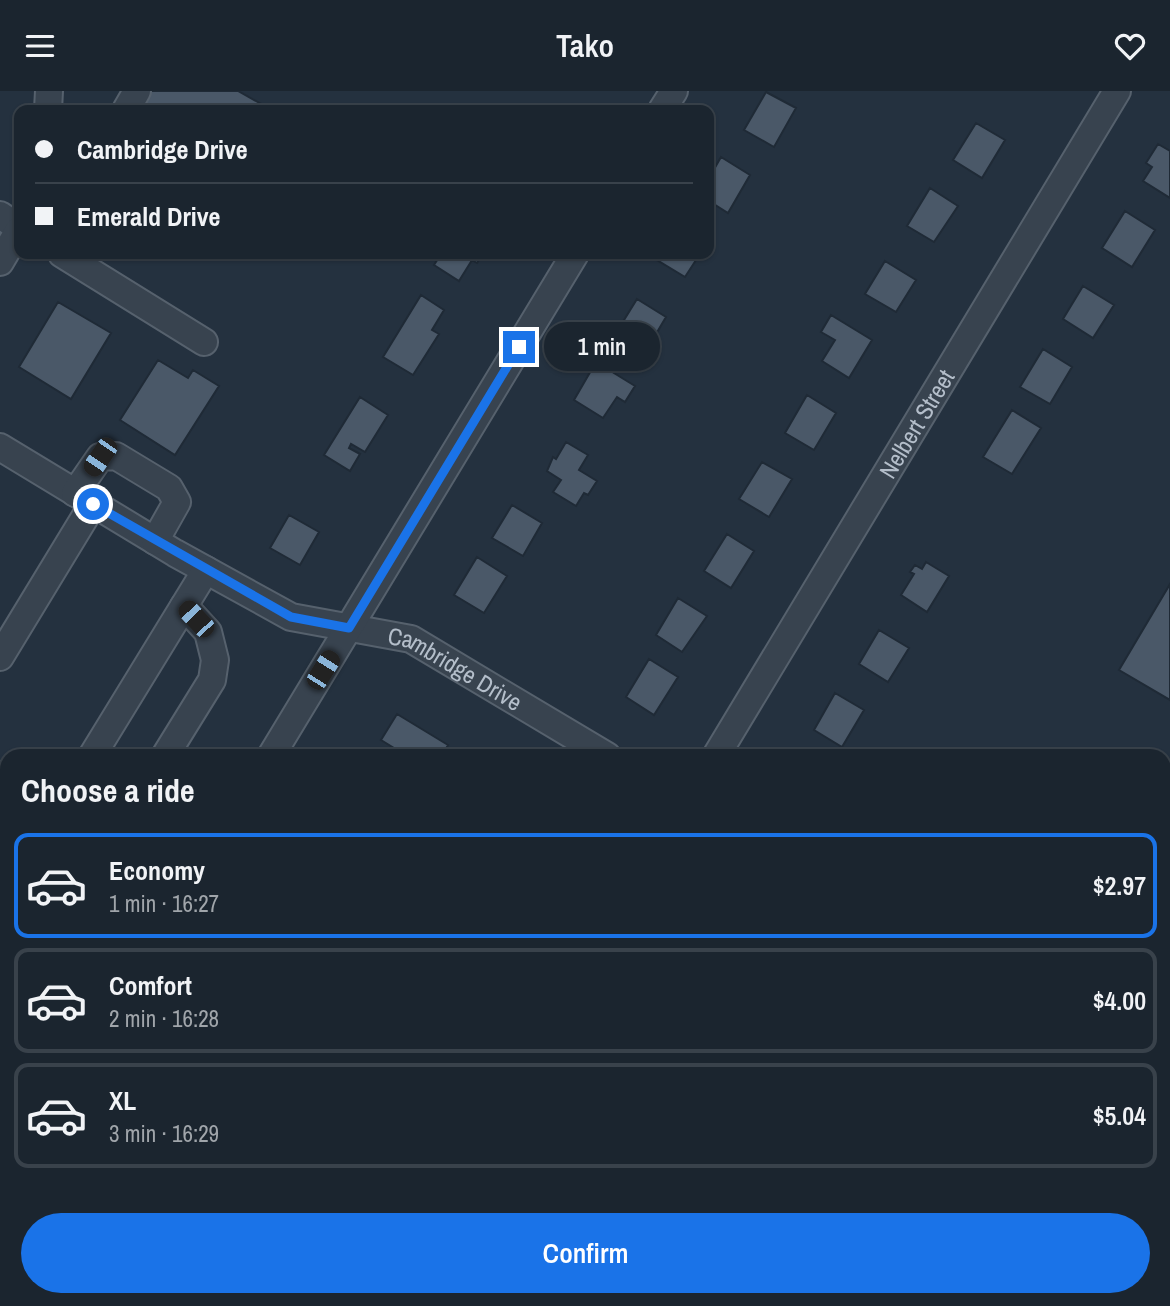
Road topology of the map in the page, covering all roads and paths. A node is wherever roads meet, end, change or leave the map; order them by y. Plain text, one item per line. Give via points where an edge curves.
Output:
1 (1117, 91) edge
2 (14, 238) edge
3 (70, 259) edge
4 (572, 259) edge
5 (0, 262) edge
6 (204, 342) dead end
7 (0, 447) edge
8 (84, 498) junction
9 (155, 541) junction
10 (206, 570) junction
11 (184, 606) junction
12 (349, 628) junction
13 (0, 657) edge
14 (96, 749) edge
15 (169, 749) edge
16 (275, 749) edge
17 (595, 749) edge
18 (720, 749) edge

1 - 18 street, Nelbert Street
2 - 5 street
3 - 6 street
4 - 12 street
7 - 8 street, Cambridge Drive
8 - 9 street, Cambridge Drive
8 - 9 street via 100,457 116,456 158,481 177,502
8 - 13 street
9 - 10 street, Cambridge Drive
10 - 11 street
10 - 12 street, Cambridge Drive via 291,617
11 - 14 street
11 - 15 street via 208,632 215,660 212,680
12 - 16 street
12 - 17 street, Cambridge Drive via 411,639

